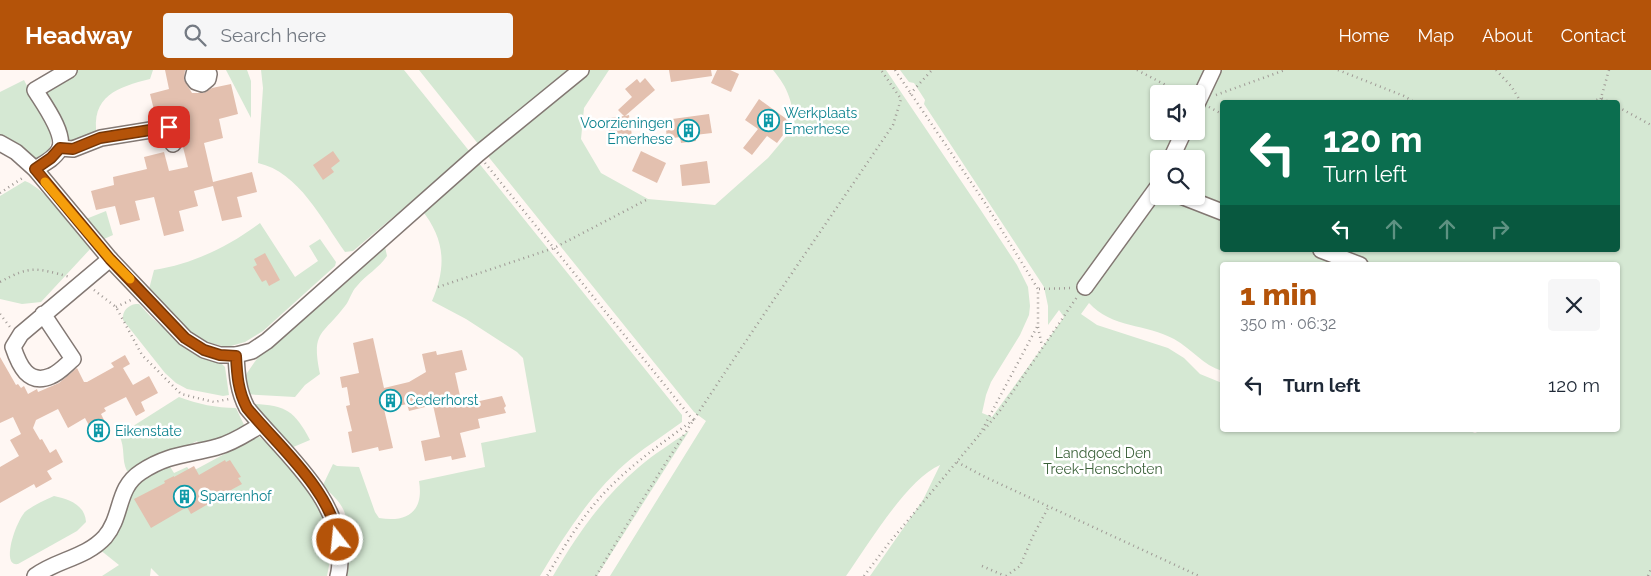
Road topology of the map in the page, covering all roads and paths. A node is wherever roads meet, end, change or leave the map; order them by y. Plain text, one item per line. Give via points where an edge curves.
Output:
1 (69, 70) edge
2 (195, 70) edge
3 (207, 70) edge
4 (581, 70) edge
5 (882, 70) edge
6 (895, 70) edge
7 (932, 70) edge
8 (1137, 70) edge
9 (1213, 70) edge
10 (1285, 70) edge
11 (1338, 70) edge
12 (1496, 70) edge
13 (1609, 70) edge
14 (1166, 85) edge
15 (1205, 87) edge
16 (910, 94) junction
17 (1601, 98) junction
18 (1411, 100) edge
19 (1520, 100) edge
20 (1596, 100) edge
21 (1605, 100) edge
22 (1205, 101) edge
23 (1620, 108) edge
24 (1651, 125) edge
25 (0, 143) edge
26 (173, 144) dead end
27 (60, 148) junction
28 (478, 154) junction
29 (35, 169) junction
30 (0, 193) edge
31 (1150, 197) edge
32 (648, 199) dead end
33 (1204, 205) edge
34 (1220, 211) edge
35 (554, 248) junction
36 (1326, 252) edge
37 (110, 259) junction
38 (1352, 262) edge
39 (82, 280) junction
40 (0, 282) edge
41 (438, 287) dead end
42 (1085, 287) junction
43 (1038, 290) junction
44 (43, 314) dead end
45 (1038, 325) junction
46 (1042, 347) junction
47 (236, 356) junction
48 (242, 397) junction
49 (693, 420) junction
50 (261, 424) junction
51 (980, 434) junction
52 (957, 462) junction
53 (1049, 506) junction
54 (982, 566) dead end
55 (1651, 569) edge
56 (35, 576) edge
57 (338, 576) edge
58 (547, 576) edge
59 (596, 576) edge
60 (864, 576) edge
61 (1006, 576) edge
62 (1199, 576) edge
63 (1648, 576) edge

1 - 27 street via 35,90 58,130
2 - 3 street via 193,78 202,84 208,79
4 - 28 street
5 - 49 path via 901,99 893,125
6 - 16 path
7 - 16 path
8 - 14 path
9 - 15 street
10 - 22 path
11 - 18 path
12 - 19 path
13 - 17 path
16 - 43 path via 985,203
17 - 20 path
17 - 21 path
23 - 24 path
25 - 29 street
26 - 27 street via 169,127 100,138 73,149
27 - 29 street
28 - 35 path
28 - 47 street via 267,341
29 - 30 path
29 - 37 street
31 - 42 street
32 - 35 path
33 - 34 street
35 - 41 path
35 - 49 path
36 - 38 street
37 - 39 street
37 - 47 street via 185,338 204,350
39 - 40 path via 28,269
39 - 44 street
39 - 48 path via 116,307 142,355 182,394 214,402
42 - 43 path
42 - 46 path
43 - 45 path
45 - 46 path
45 - 51 path
46 - 51 path via 999,412
47 - 48 street
48 - 50 street
49 - 58 path via 617,480 589,510
49 - 59 path
50 - 56 street via 240,438 218,447 165,458 139,474 125,488 112,526 98,544
50 - 57 street via 313,484 328,508 337,529
51 - 52 path
52 - 53 path
52 - 60 path
53 - 61 path via 1020,566
53 - 62 path
54 - 61 path
55 - 63 path

